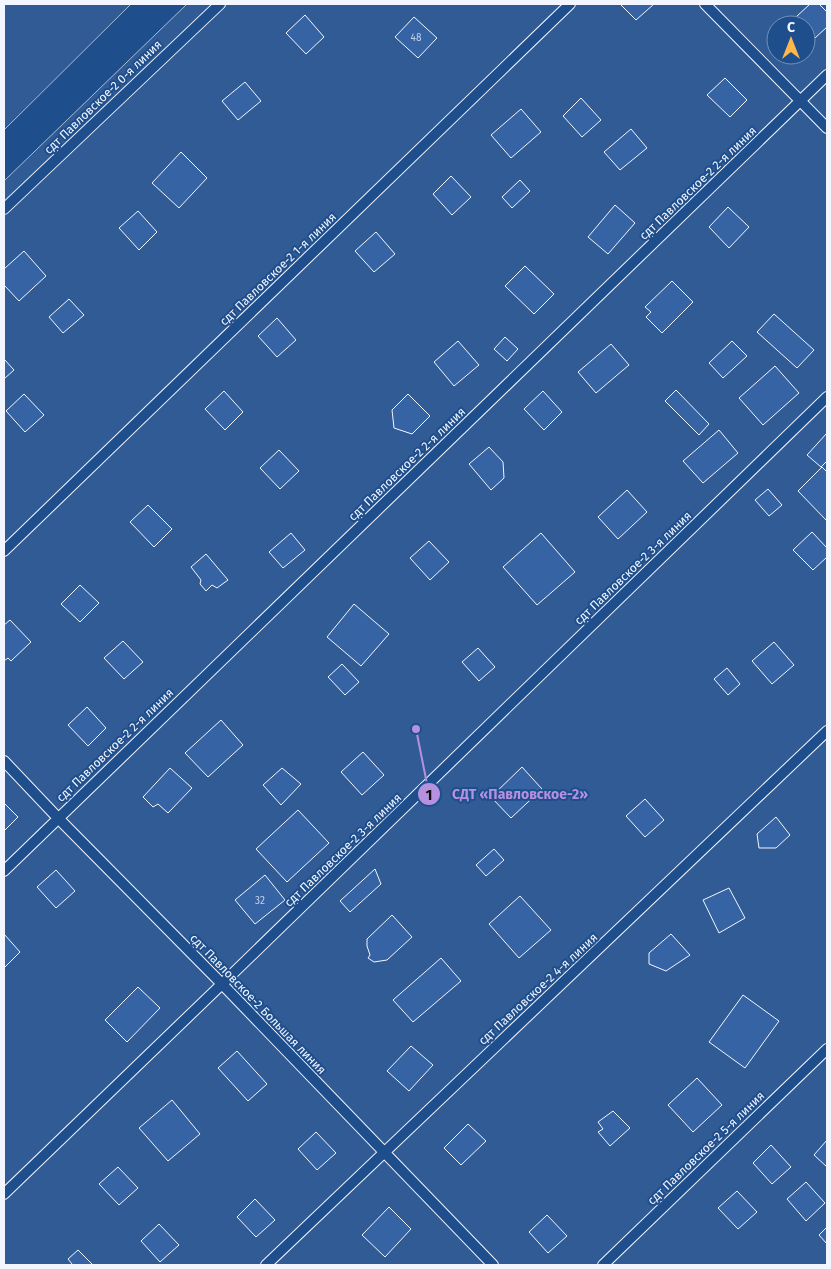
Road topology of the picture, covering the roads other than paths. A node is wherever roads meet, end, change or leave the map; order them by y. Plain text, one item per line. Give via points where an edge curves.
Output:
1 (220, 4) edge
2 (570, 4) edge
3 (705, 4) edge
4 (827, 75) edge
5 (801, 101) junction
6 (827, 128) edge
7 (4, 209) edge
8 (827, 397) edge
9 (4, 551) edge
10 (827, 731) edge
11 (4, 761) edge
12 (58, 818) junction
13 (4, 871) edge
14 (222, 984) junction
15 (827, 1049) edge
16 (383, 1152) junction
17 (4, 1194) edge
18 (266, 1265) edge
19 (493, 1265) edge
20 (603, 1265) edge

1 - 7 lane, сдт Павловское-2 0-я линия
2 - 9 lane, сдт Павловское-2 1-я линия
3 - 5 lane
4 - 5 lane, сдт Павловское-2 2-я линия
5 - 6 lane
5 - 12 lane, сдт Павловское-2 2-я линия
8 - 14 lane, сдт Павловское-2 3-я линия
10 - 16 lane, сдт Павловское-2 4-я линия
11 - 12 lane, сдт Павловское-2 Большая линия
12 - 13 lane, сдт Павловское-2 2-я линия
12 - 14 lane, сдт Павловское-2 Большая линия
14 - 16 lane, сдт Павловское-2 Большая линия
14 - 17 lane, сдт Павловское-2 3-я линия
15 - 20 lane, сдт Павловское-2 5-я линия
16 - 18 lane, сдт Павловское-2 4-я линия
16 - 19 lane, сдт Павловское-2 Большая линия

